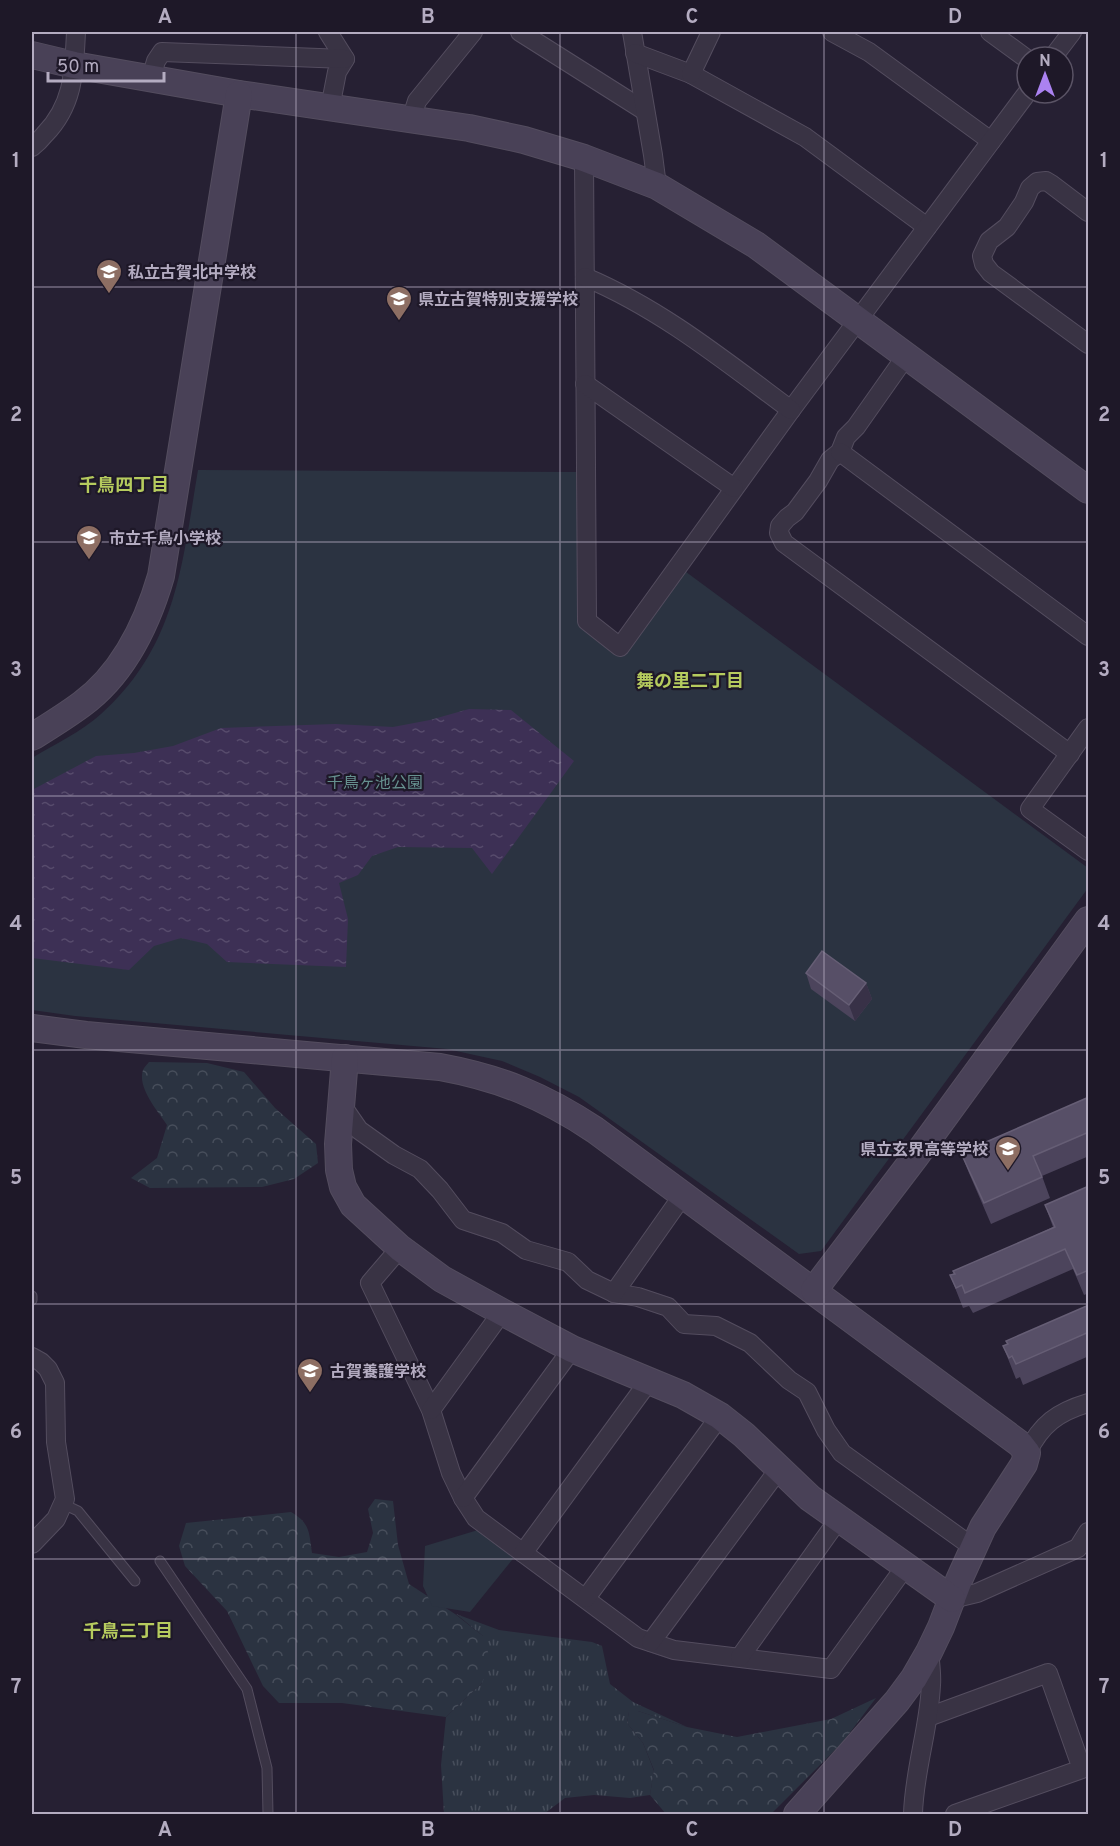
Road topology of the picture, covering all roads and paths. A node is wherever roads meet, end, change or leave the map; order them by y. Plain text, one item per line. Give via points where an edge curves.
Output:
1 (76, 32) edge
2 (328, 32) edge
3 (473, 32) edge
4 (520, 32) edge
5 (632, 32) edge
6 (711, 32) edge
7 (832, 32) edge
8 (990, 32) edge
9 (1072, 32) edge
10 (1062, 45) edge
11 (1015, 50) edge
12 (635, 53) junction
13 (32, 55) edge
14 (345, 59) junction
15 (74, 65) junction
16 (692, 74) junction
17 (151, 78) junction
18 (239, 94) junction
19 (1018, 105) edge
20 (330, 108) junction
21 (645, 111) junction
22 (411, 120) junction
23 (991, 141) junction
24 (32, 147) edge
25 (584, 158) junction
26 (657, 186) junction
27 (1089, 212) edge
28 (927, 227) junction
29 (585, 277) junction
30 (858, 320) junction
31 (1089, 344) edge
32 (906, 356) junction
33 (585, 384) junction
34 (791, 410) junction
35 (840, 452) junction
36 (734, 488) junction
37 (1089, 490) edge
38 (1089, 636) edge
39 (1089, 728) edge
40 (32, 737) edge
41 (1070, 754) junction
42 (1089, 851) edge
43 (1089, 920) edge
44 (32, 1028) edge
45 (345, 1058) junction
46 (341, 1104) junction
47 (683, 1195) junction
48 (400, 1248) junction
49 (814, 1290) junction
50 (614, 1293) junction
51 (502, 1312) junction
52 (572, 1349) junction
53 (32, 1357) edge
54 (649, 1381) junction
55 (1089, 1403) edge
56 (430, 1410) junction
57 (720, 1416) junction
58 (1026, 1453) junction
59 (779, 1469) junction
60 (463, 1498) junction
61 (63, 1504) junction
62 (838, 1520) junction
63 (1089, 1532) edge
64 (32, 1544) edge
65 (974, 1548) junction
66 (524, 1553) junction
67 (160, 1561) dead end
68 (905, 1567) junction
69 (135, 1581) dead end
70 (586, 1598) junction
71 (952, 1599) junction
72 (651, 1642) junction
73 (929, 1652) junction
74 (741, 1657) junction
75 (928, 1717) junction
76 (1085, 1772) edge
77 (268, 1815) edge
78 (797, 1815) edge
79 (912, 1815) edge
80 (955, 1815) edge

1 - 15 street
2 - 14 street
3 - 22 street via 417,101
4 - 21 street
5 - 12 street
6 - 16 street
7 - 23 street via 869,52
8 - 11 street
9 - 10 street
12 - 16 street
12 - 21 street
13 - 15 street
14 - 17 street via 162,52
14 - 20 street via 337,72
15 - 17 street
15 - 24 street via 70,96 55,124
16 - 28 street via 805,137
17 - 18 street
18 - 20 street
18 - 40 street via 161,576 154,598 138,636 109,678 83,703
19 - 23 street
20 - 22 street
21 - 26 street
22 - 25 street via 524,140
23 - 28 street
25 - 26 street
25 - 29 street
26 - 30 street via 756,244
27 - 31 street via 1052,184 1037,182 1029,188 1007,227 989,241 982,256 991,273
28 - 30 street
29 - 33 street
29 - 34 street via 642,304 686,331
30 - 32 street
30 - 34 street
32 - 35 street via 846,437
32 - 37 street
33 - 36 street
33 - 36 street via 587,621 620,647
34 - 36 street
35 - 38 street
35 - 41 street via 780,526 784,543
39 - 41 street
41 - 42 street via 1030,809
43 - 49 street
44 - 45 street
45 - 46 street
45 - 47 street via 440,1067 519,1088 564,1109
46 - 48 street via 338,1144 343,1187 353,1205
46 - 50 street via 359,1130 420,1169 463,1220 502,1233 526,1250 568,1262 587,1280
47 - 49 street
47 - 50 street
48 - 51 street via 442,1279
48 - 56 street via 370,1283
49 - 58 street via 1020,1444
50 - 65 street via 668,1307 684,1324 716,1326 750,1343 807,1392 842,1453
51 - 52 street
51 - 56 street
52 - 54 street
52 - 60 street
53 - 61 street via 48,1369 55,1383
54 - 57 street
54 - 66 street
55 - 58 street via 1052,1419 1035,1436
56 - 60 street
57 - 59 street
57 - 70 street
58 - 65 street via 1024,1464 983,1527
59 - 62 street
59 - 72 street
60 - 66 street via 476,1518
61 - 64 street via 56,1519
61 - 69 lane via 78,1511
62 - 68 street
62 - 74 street
63 - 71 street via 1078,1548 977,1593
65 - 71 street
66 - 70 street
67 - 77 lane via 247,1689 267,1768
68 - 71 street
68 - 74 street via 831,1669
70 - 72 street via 638,1638
71 - 73 street
72 - 74 street via 674,1650
73 - 75 street via 932,1683
73 - 78 street via 897,1701
75 - 76 street via 1048,1673
75 - 79 street
76 - 80 street

